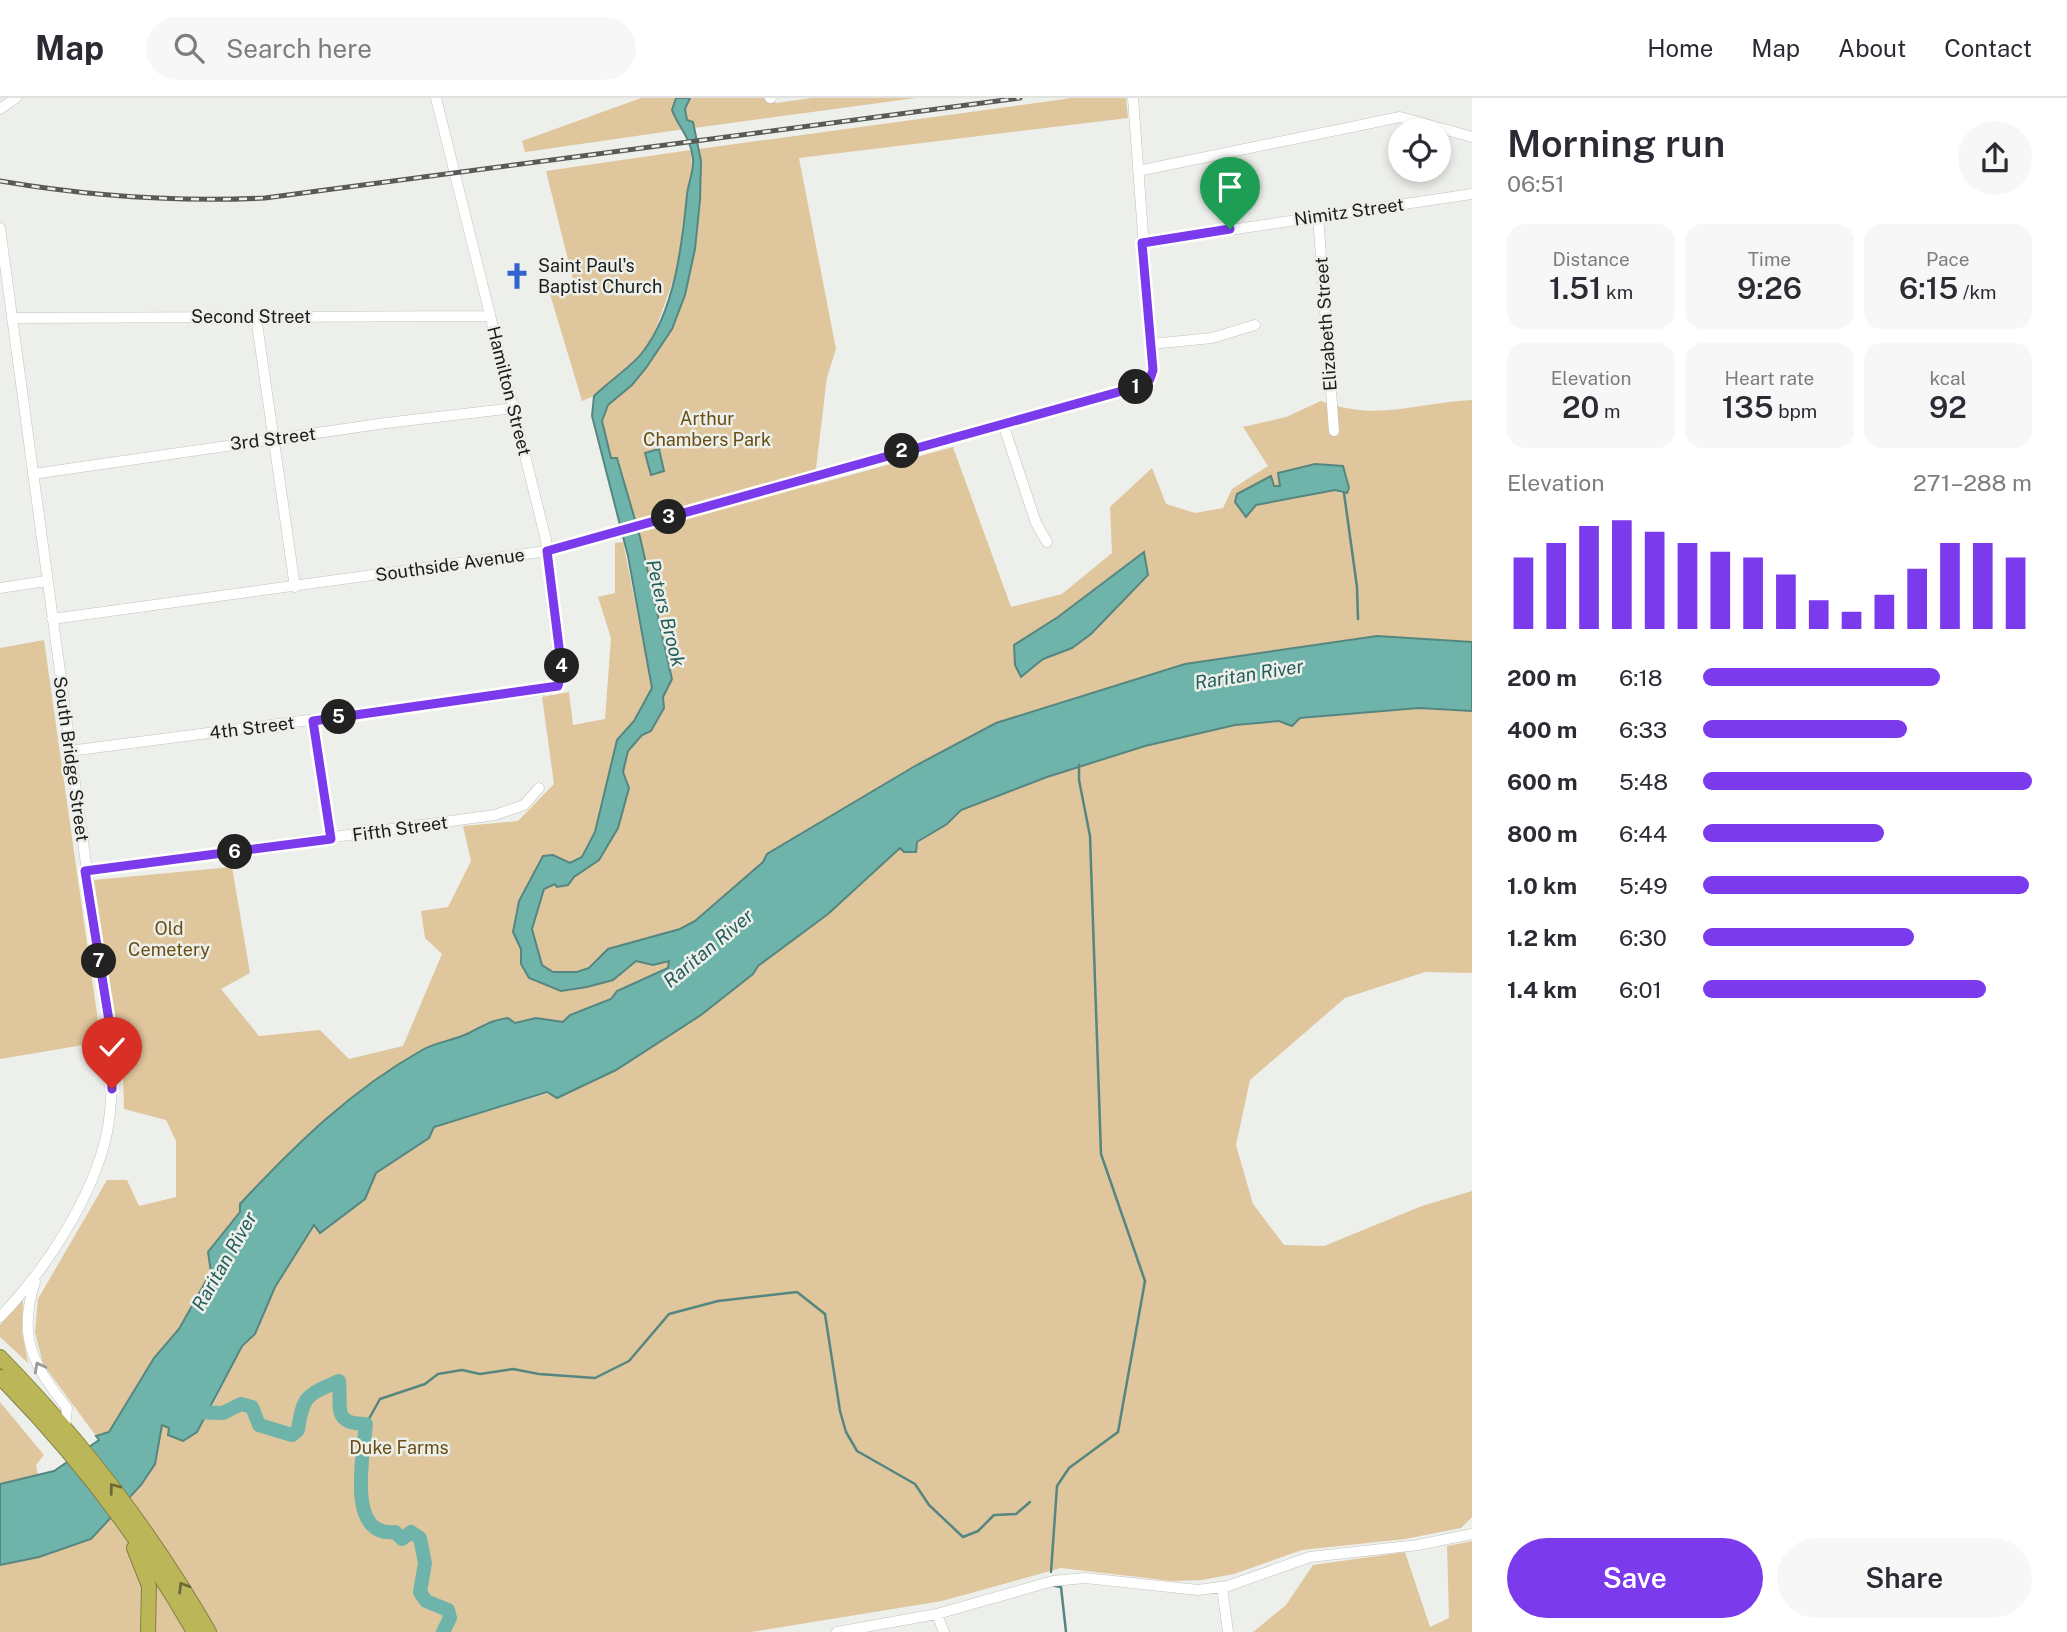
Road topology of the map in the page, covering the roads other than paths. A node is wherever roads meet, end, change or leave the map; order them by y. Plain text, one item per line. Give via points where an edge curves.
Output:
1 (16, 98) edge
2 (436, 98) edge
3 (1133, 98) edge
4 (0, 109) edge
5 (1472, 137) edge
6 (1138, 171) junction
7 (1472, 194) edge
8 (1318, 216) junction
9 (0, 228) edge
10 (1142, 243) junction
11 (490, 316) junction
12 (256, 317) junction
13 (12, 318) junction
14 (1255, 325) dead end
15 (1151, 344) junction
16 (514, 408) junction
17 (1003, 424) junction
18 (1334, 431) dead end
19 (273, 439) junction
20 (33, 474) junction
21 (1046, 542) dead end
22 (547, 551) junction
23 (46, 581) junction
24 (295, 587) junction
25 (0, 588) edge
26 (52, 619) junction
27 (558, 686) joint
28 (313, 721) junction
29 (69, 751) junction
30 (539, 788) dead end
31 (331, 839) junction
32 (85, 871) junction
33 (37, 1274) junction
34 (0, 1317) edge
35 (0, 1357) edge
36 (0, 1377) edge
37 (59, 1431) junction
38 (1472, 1534) edge
39 (145, 1550) junction
40 (1222, 1587) junction
41 (937, 1614) junction
42 (148, 1632) edge
43 (194, 1632) edge
44 (209, 1632) edge
45 (837, 1632) edge
46 (944, 1632) edge
47 (1228, 1632) edge

1 - 4 street
2 - 11 street, Hamilton Street
3 - 6 street
5 - 6 street via 1400,117
6 - 10 street
7 - 8 street, Nimitz Street
8 - 10 street, Nimitz Street
8 - 18 street, Elizabeth Street
9 - 13 street, South Bridge Street
10 - 15 street
11 - 12 street, Second Street
11 - 16 street, Hamilton Street
12 - 13 street, Second Street
12 - 19 street
13 - 20 street, South Bridge Street
14 - 15 street via 1212,338
15 - 17 street, Southside Avenue via 1150,379
16 - 19 street, 3rd Street
16 - 22 street, Hamilton Street
17 - 21 street
17 - 22 street, Southside Avenue
19 - 20 street, 3rd Street
19 - 24 street
20 - 23 street, South Bridge Street
22 - 24 street, Southside Avenue
22 - 27 street, Hamilton Street via 562,671
23 - 25 street
23 - 26 street, South Bridge Street
24 - 26 street, Southside Avenue
26 - 29 street, South Bridge Street
27 - 28 street, 4th Street
28 - 29 street, 4th Street
28 - 31 street
29 - 32 street, South Bridge Street
30 - 31 street, Fifth Street via 524,805 495,815
31 - 32 street, Fifth Street
32 - 33 street, South Bridge Street via 110,1027 111,1108 87,1187
33 - 34 street, South Bridge Street
37 -> 33 street, South Bridge Street via 66,1408 41,1372 27,1339 27,1310
35 - 37 highway
36 - 37 highway
39 -> 37 highway
37 - 39 highway
38 - 40 street via 1310,1557
39 - 42 highway
39 - 43 highway
44 -> 39 highway
40 - 41 street via 1183,1590 1069,1579
40 - 47 street
41 - 45 street
41 - 46 street

